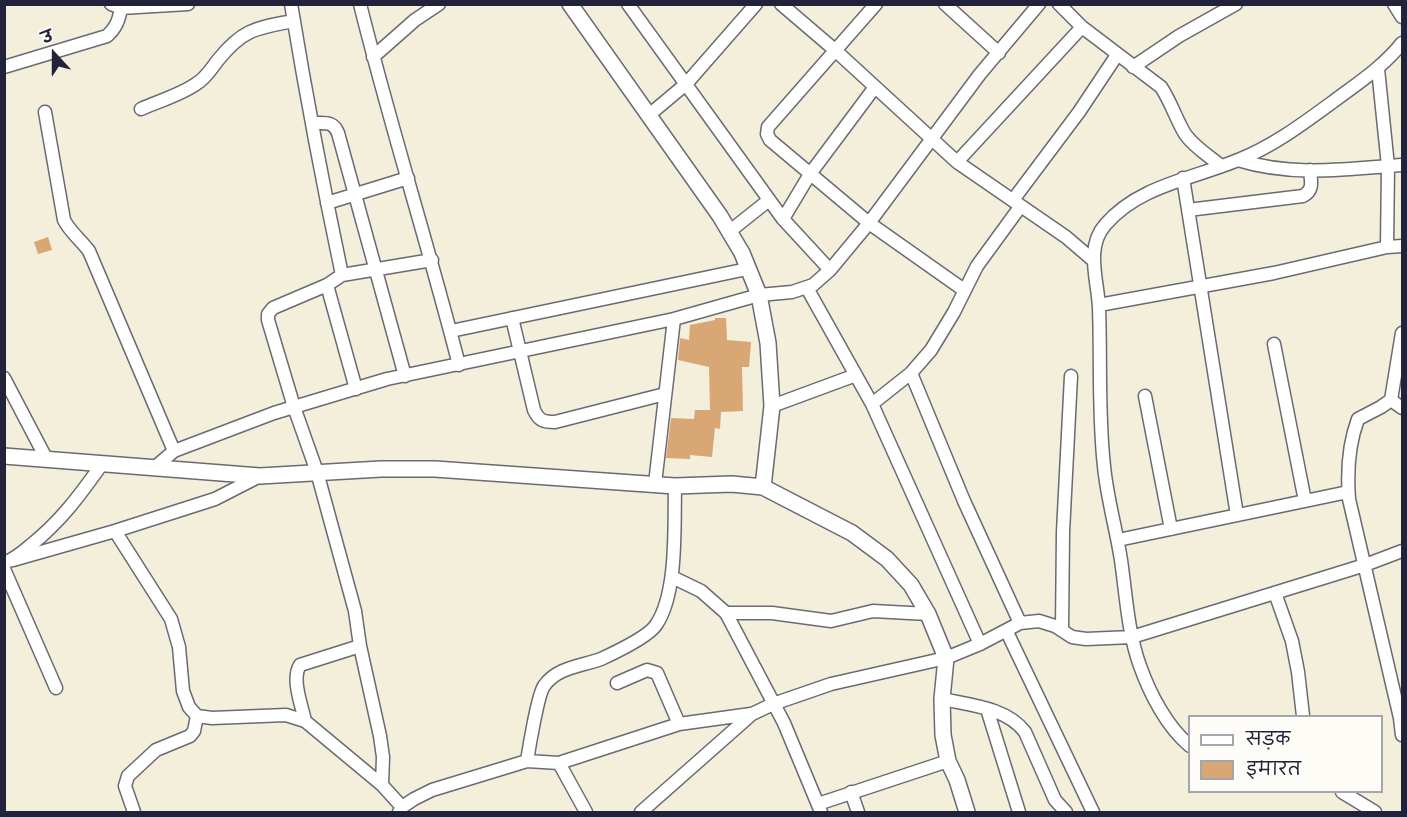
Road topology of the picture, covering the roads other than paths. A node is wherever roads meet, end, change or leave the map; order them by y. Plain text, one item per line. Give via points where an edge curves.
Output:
1 (188, 4) edge
2 (291, 4) edge
3 (360, 4) edge
4 (570, 4) edge
5 (628, 4) edge
6 (756, 4) edge
7 (781, 4) edge
8 (876, 4) edge
9 (945, 4) edge
10 (1039, 4) edge
11 (1059, 4) edge
12 (1236, 4) edge
13 (1394, 4) edge
14 (152, 5) edge
15 (436, 5) edge
16 (116, 6) edge
17 (1402, 17) edge
18 (294, 21) junction
19 (1082, 27) junction
20 (1402, 43) edge
21 (836, 51) junction
22 (999, 53) junction
23 (1117, 56) junction
24 (373, 57) junction
25 (4, 66) edge
26 (1133, 66) junction
27 (1378, 69) junction
28 (686, 84) junction
29 (875, 87) junction
30 (141, 109) dead end
31 (45, 112) dead end
32 (649, 115) junction
33 (314, 123) junction
34 (932, 140) junction
35 (1238, 160) junction
36 (957, 162) junction
37 (1402, 165) edge
38 (1221, 166) junction
39 (1388, 166) junction
40 (1310, 170) junction
41 (810, 174) junction
42 (408, 178) junction
43 (1183, 178) junction
44 (355, 196) junction
45 (769, 200) junction
46 (327, 203) junction
47 (1016, 204) junction
48 (1188, 210) junction
49 (783, 219) junction
50 (868, 223) junction
51 (730, 231) junction
52 (1402, 246) edge
53 (1387, 247) junction
54 (432, 260) junction
55 (1094, 261) junction
56 (747, 269) junction
57 (376, 270) junction
58 (830, 270) junction
59 (342, 275) junction
60 (327, 285) junction
61 (1199, 286) junction
62 (807, 288) junction
63 (964, 290) junction
64 (759, 295) junction
65 (1099, 305) junction
66 (512, 318) junction
67 (674, 319) junction
68 (451, 331) junction
69 (1402, 333) edge
70 (1274, 344) dead end
71 (520, 353) junction
72 (459, 365) junction
73 (911, 373) junction
74 (856, 375) junction
75 (405, 376) junction
76 (1071, 376) dead end
77 (4, 378) edge
78 (8, 388) edge
79 (356, 389) junction
80 (665, 394) junction
81 (1145, 396) dead end
82 (1391, 400) junction
83 (872, 404) junction
84 (772, 406) junction
85 (294, 407) junction
86 (1402, 408) edge
87 (174, 451) junction
88 (4, 456) edge
89 (47, 460) junction
90 (102, 464) junction
91 (154, 468) junction
92 (317, 472) junction
93 (260, 476) junction
94 (655, 484) junction
95 (675, 486) junction
96 (763, 487) junction
97 (1348, 492) junction
98 (1305, 501) junction
99 (1237, 515) junction
100 (1171, 529) junction
101 (115, 531) junction
102 (1118, 540) junction
103 (1402, 551) edge
104 (7, 564) edge
105 (1365, 565) junction
106 (672, 577) junction
107 (1275, 594) junction
108 (726, 613) junction
109 (928, 614) junction
110 (1020, 623) junction
111 (1062, 630) junction
112 (1007, 632) junction
113 (1132, 637) junction
114 (980, 644) junction
115 (360, 646) junction
116 (946, 657) junction
117 (618, 683) dead end
118 (56, 688) dead end
119 (942, 699) junction
120 (774, 704) junction
121 (987, 709) junction
122 (752, 714) junction
123 (1303, 715) edge
124 (197, 716) junction
125 (305, 721) junction
126 (679, 724) junction
127 (1402, 735) edge
128 (1188, 744) edge
129 (948, 760) junction
130 (526, 761) junction
131 (559, 764) junction
132 (382, 785) junction
133 (851, 792) junction
134 (1343, 793) edge
135 (820, 808) edge
136 (400, 810) edge
137 (134, 813) edge
138 (586, 813) edge
139 (641, 813) edge
140 (858, 813) edge
141 (967, 813) edge
142 (1019, 813) edge
143 (1066, 813) edge
144 (1093, 813) edge
145 (1375, 813) edge

1 - 14 street
2 - 18 street
3 - 24 street
4 - 32 street
5 - 28 street
6 - 28 street
7 - 21 street
8 - 21 street
9 - 22 street
10 - 22 street
11 - 19 street
12 - 26 street
13 - 17 street
14 - 16 street
15 - 24 street
16 - 25 street via 118,22 107,36
18 - 30 street via 248,32 232,42 195,85
18 - 33 street
19 - 23 street
19 - 36 street
20 - 27 street
21 - 29 street
21 - 41 street via 768,127 770,140
22 - 34 street
23 - 26 street
23 - 47 street
24 - 42 street
26 - 38 street via 1161,87 1185,134
27 - 35 street via 1304,122
27 - 39 street
28 - 32 street
28 - 45 street
29 - 34 street
29 - 41 street
31 - 87 street via 64,220 89,251
32 - 51 street
33 - 44 street via 336,127
33 - 46 street
34 - 36 street
34 - 50 street
35 - 38 street
35 - 40 street via 1260,167
36 - 47 street
37 - 39 street
38 - 43 street
39 - 40 street
39 - 53 street
40 - 48 street via 1312,186 1303,196
41 - 49 street
41 - 50 street
42 - 44 street
42 - 54 street
43 - 48 street
43 - 55 street via 1147,193 1116,213 1096,240
44 - 46 street
44 - 57 street
45 - 49 street
45 - 51 street
46 - 59 street
47 - 55 street
47 - 63 street
48 - 61 street
49 - 58 street
50 - 58 street
50 - 63 street
51 - 56 street
52 - 53 street
53 - 61 street
54 - 57 street
54 - 68 street
55 - 65 street
56 - 64 street
56 - 66 street
57 - 59 street
57 - 75 street
58 - 62 street
59 - 60 street
60 - 79 street
60 - 85 street via 273,308 268,314
61 - 65 street
61 - 99 street
62 - 64 street
62 - 74 street
63 - 73 street via 931,350
64 - 67 street
64 - 84 street via 768,343
65 - 102 street via 1103,466
66 - 68 street
66 - 71 street
67 - 71 street
67 - 80 street
68 - 72 street
69 - 82 street
70 - 98 street
71 - 72 street
71 - 80 street via 534,410 544,422
72 - 75 street
73 - 83 street
73 - 110 street
74 - 83 street
74 - 84 street
75 - 79 street
76 - 111 street
77 - 78 street
78 - 89 street
79 - 85 street
80 - 94 street
81 - 100 street
82 - 86 street
82 - 97 street via 1358,418
83 - 114 street
84 - 96 street
85 - 87 street
85 - 92 street
87 - 91 street
88 - 89 street
89 - 90 street
90 - 91 street
90 - 104 street via 53,527
91 - 93 street
92 - 93 street
92 - 94 street via 435,469
92 - 115 street via 356,611
93 - 101 street via 215,499
94 - 95 street
95 - 96 street
95 - 106 street
96 - 109 street via 874,548 905,578
97 - 98 street
97 - 105 street
98 - 99 street
99 - 100 street
100 - 102 street
101 - 104 street
101 - 124 street via 171,619 179,647 183,692
102 - 113 street
103 - 105 street
104 - 118 street
105 - 107 street
105 - 127 street
106 - 108 street via 701,591
106 - 130 street via 655,627 603,658 565,670 543,687
107 - 113 street
107 - 123 street via 1292,641
108 - 109 street via 772,613 831,621 873,611
108 - 120 street
109 - 116 street
110 - 111 street via 1039,621
110 - 112 street
111 - 113 street via 1072,637 1086,639
112 - 114 street
112 - 144 street
113 - 128 street via 1140,667 1168,725
114 - 116 street
115 - 125 street via 300,665 297,677
115 - 132 street via 380,736
116 - 119 street
116 - 120 street via 831,684
117 - 126 street via 647,670 657,673
119 - 121 street
119 - 129 street
120 - 122 street
120 - 135 street
121 - 142 street
121 - 143 street via 1019,724 1055,800
122 - 126 street
122 - 139 street
124 - 125 street via 286,715
124 - 137 street via 190,736 156,750 128,776 125,786
125 - 132 street
126 - 131 street
129 - 133 street
129 - 141 street
130 - 131 street
130 - 136 street via 432,790
131 - 138 street
132 - 136 street
133 - 135 street
133 - 140 street
134 - 145 street

